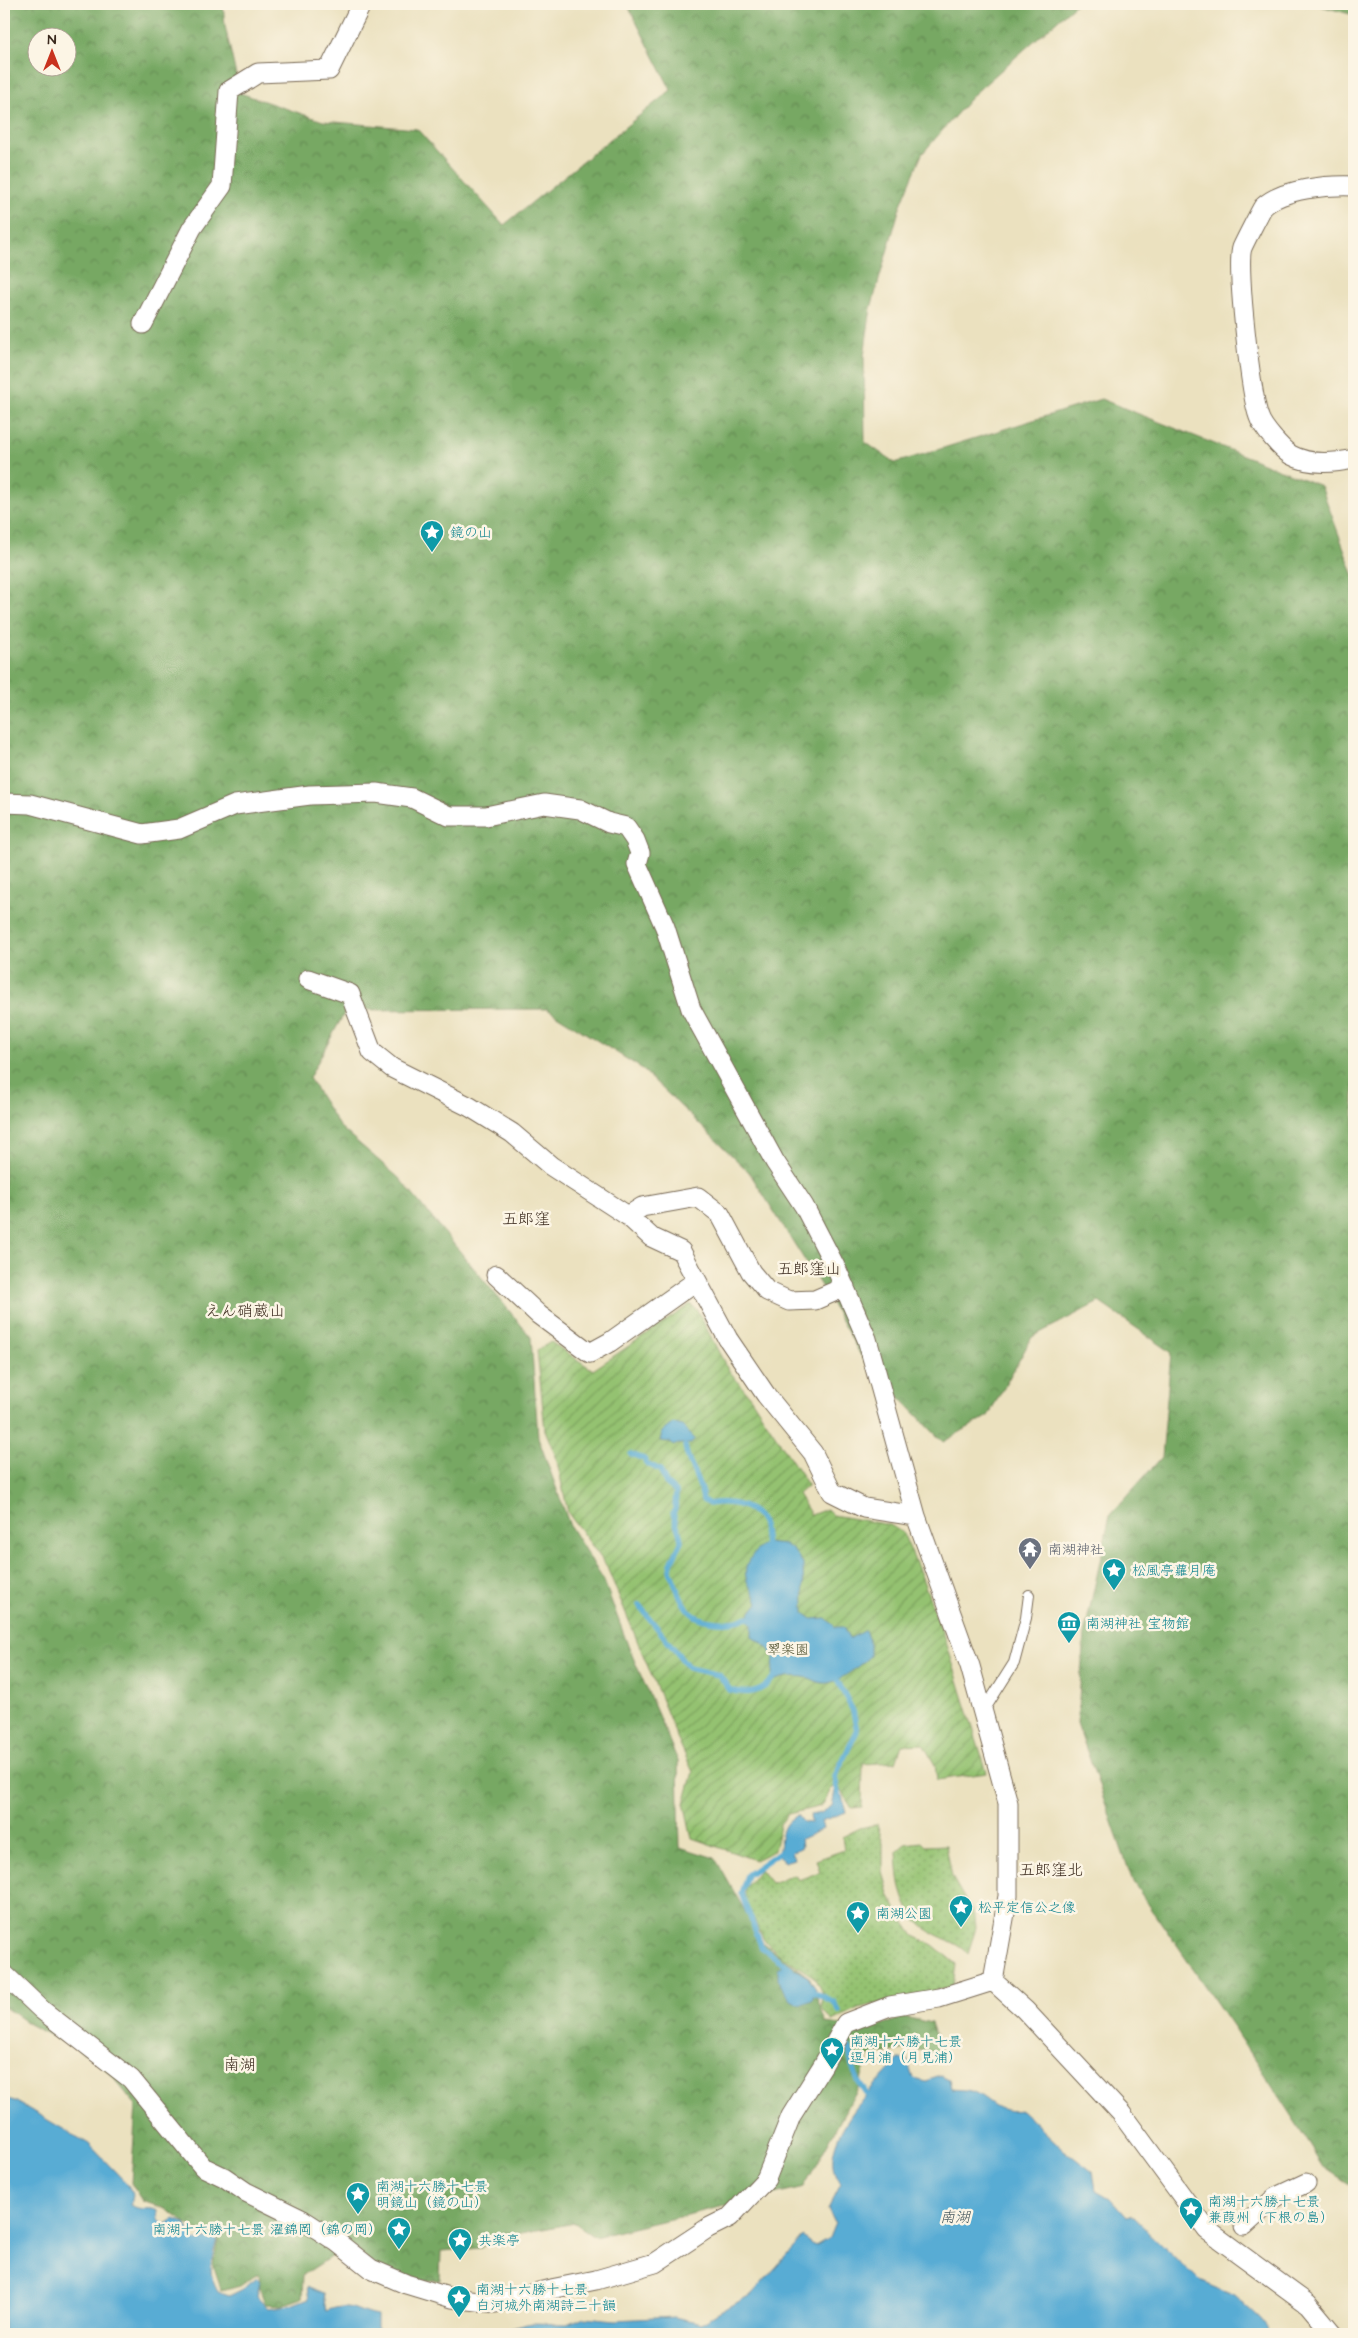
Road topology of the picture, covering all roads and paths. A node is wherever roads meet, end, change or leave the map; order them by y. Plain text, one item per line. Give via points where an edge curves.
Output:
1 (359, 4) edge
2 (1354, 186) edge
3 (143, 324) dead end
4 (1354, 458) edge
5 (4, 803) edge
6 (308, 979) dead end
7 (628, 1216) junction
8 (496, 1275) dead end
9 (696, 1281) junction
10 (845, 1287) junction
11 (916, 1516) junction
12 (1029, 1595) dead end
13 (983, 1712) junction
14 (4, 1974) edge
15 (993, 1980) junction
16 (1306, 2183) dead end
17 (1244, 2226) dead end
18 (1333, 2334) edge

1 - 3 street via 329,70 258,73 229,91 222,186 192,228
2 - 4 street via 1331,185 1284,195 1263,208 1242,249 1241,276 1259,418 1290,455 1315,461
5 - 10 street via 30,804 142,834 179,829 235,805 310,795 376,793 412,798 449,816 486,816 544,804 580,809 626,827 640,852 637,864 665,927 691,1010 775,1162 804,1206
6 - 7 street via 350,994 372,1052 392,1068 470,1107 512,1133 550,1166
7 - 9 street via 651,1237 680,1251
7 - 10 street via 642,1207 698,1196 720,1214 752,1272 767,1291 789,1301 815,1300
8 - 9 street via 540,1315 590,1353
9 - 11 street via 728,1339 813,1453 832,1492 864,1508
10 - 11 street via 867,1339
11 - 13 street via 970,1666
12 - 13 lane via 1014,1663
13 - 15 street via 1008,1803 1008,1896
14 - 15 street via 42,2010 131,2079 202,2167 302,2220 371,2269 452,2298 495,2303 655,2263 730,2217 766,2179 791,2116 846,2023 890,2006 939,1998
15 - 18 street via 1121,2113 1207,2230 1308,2304
16 - 17 street via 1276,2197

